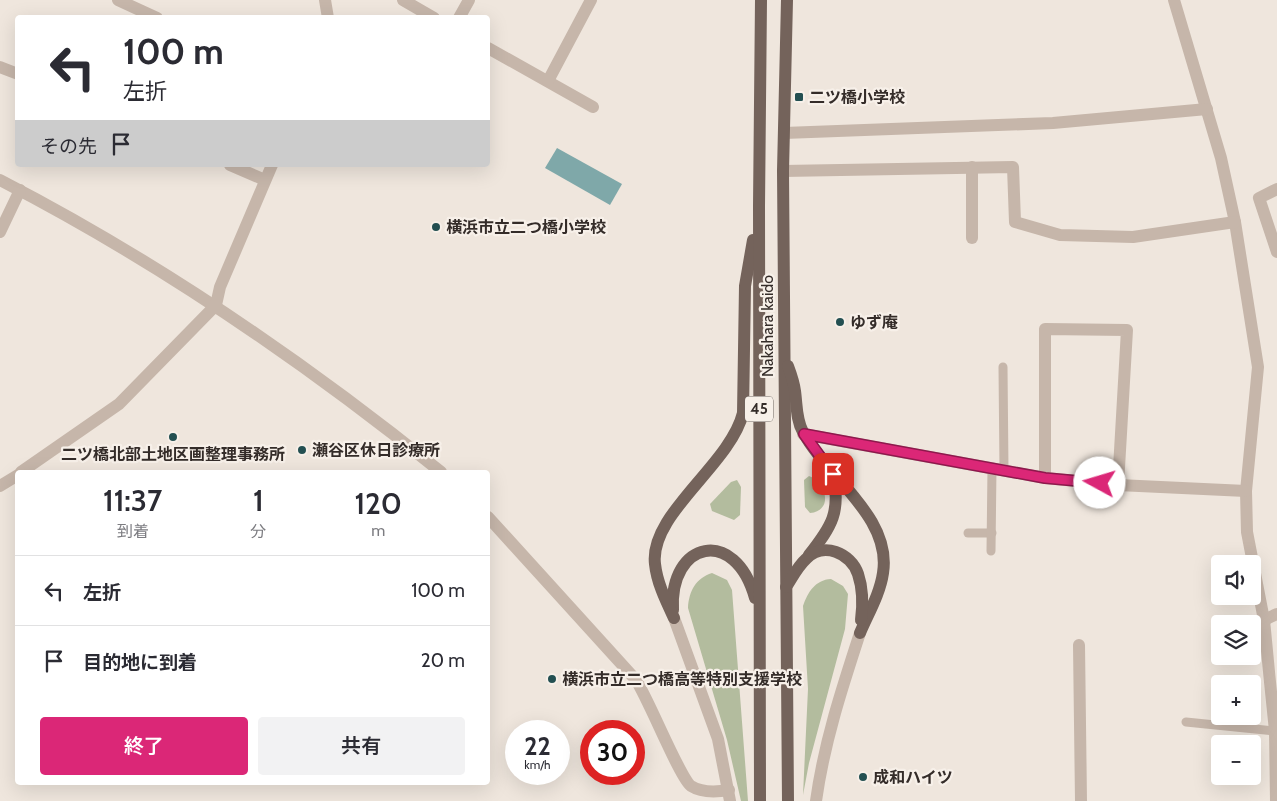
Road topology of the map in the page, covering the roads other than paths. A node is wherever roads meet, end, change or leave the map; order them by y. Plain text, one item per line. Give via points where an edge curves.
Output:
1 (118, 0) edge
2 (325, 0) edge
3 (403, 0) edge
4 (469, 0) edge
5 (591, 0) edge
6 (761, 0) edge
7 (787, 0) edge
8 (1174, 0) edge
9 (150, 15) edge
10 (328, 15) edge
11 (429, 15) edge
12 (461, 15) edge
13 (490, 49) edge
14 (0, 67) edge
15 (15, 73) edge
16 (548, 81) junction
17 (593, 107) dead end
18 (1207, 110) junction
19 (784, 133) junction
20 (235, 167) edge
21 (271, 167) edge
22 (972, 167) junction
23 (783, 171) junction
24 (0, 180) edge
25 (265, 180) junction
26 (20, 190) junction
27 (1277, 190) edge
28 (759, 206) junction
29 (1235, 222) junction
30 (0, 232) edge
31 (972, 238) dead end
32 (1277, 252) edge
33 (216, 305) junction
34 (784, 348) junction
35 (1003, 367) dead end
36 (804, 434) junction
37 (998, 469) junction
38 (24, 470) edge
39 (439, 470) edge
40 (833, 474) junction
41 (15, 477) edge
42 (1045, 478) junction
43 (1118, 485) junction
44 (0, 486) edge
45 (1246, 491) junction
46 (490, 519) edge
47 (968, 533) dead end
48 (992, 534) junction
49 (991, 551) dead end
50 (806, 558) junction
51 (786, 588) junction
52 (758, 612) junction
53 (1277, 614) edge
54 (674, 618) junction
55 (1264, 620) junction
56 (860, 633) junction
57 (1079, 645) dead end
58 (1186, 722) dead end
59 (1275, 730) junction
60 (730, 796) edge
61 (760, 801) edge
62 (788, 801) edge
63 (816, 801) edge
64 (1081, 801) edge
65 (1276, 801) edge

1 - 9 street
2 - 10 street
3 - 11 street
4 - 12 street
5 - 16 street
6 - 28 main road, Nakahara kaido / 45
7 - 19 main road, Nakahara kaido / 45
8 - 18 street
13 - 16 street
14 - 15 street
16 - 17 street
18 - 19 street via 1053,123
18 - 29 street
19 - 23 main road, Nakahara kaido / 45
20 - 25 street
21 - 25 street
22 - 23 street
22 - 29 street via 1013,167 1015,222 1060,235 1133,236
22 - 31 street
23 - 34 main road, Nakahara kaido / 45
24 - 26 street
25 - 33 street via 220,287
26 - 30 street
26 - 33 street via 136,255
27 - 32 street via 1259,198
28 - 52 main road, Nakahara kaido / 45
28 - 54 main road via 745,286 743,413 725,450 670,518 656,546 654,563 658,582
29 - 45 street via 1258,367
33 - 38 street via 119,404
33 - 39 street via 369,414
34 - 36 main road
34 - 51 main road, Nakahara kaido / 45
35 - 37 lane
36 - 37 street
36 - 40 main road
37 - 42 street
37 - 48 lane
40 - 50 main road via 836,495 832,524
40 - 56 main road via 871,519 884,552 877,595
41 - 44 street
42 - 43 street
42 - 43 street via 1045,329 1127,330
43 - 45 street
45 - 55 street via 1247,532
46 - 60 street via 636,680 686,781 700,790
47 - 48 lane
48 - 49 lane
50 - 51 main road
50 - 56 main road via 828,549 849,560 858,573 862,592
51 - 62 main road, Nakahara kaido / 45
52 - 54 main road via 740,564 726,553 710,550 694,556 681,568 672,600
52 - 61 main road, Nakahara kaido / 45
53 - 55 street
54 - 60 street via 715,730
55 - 59 street
56 - 63 street via 835,709
57 - 64 street
58 - 59 lane
59 - 65 street

